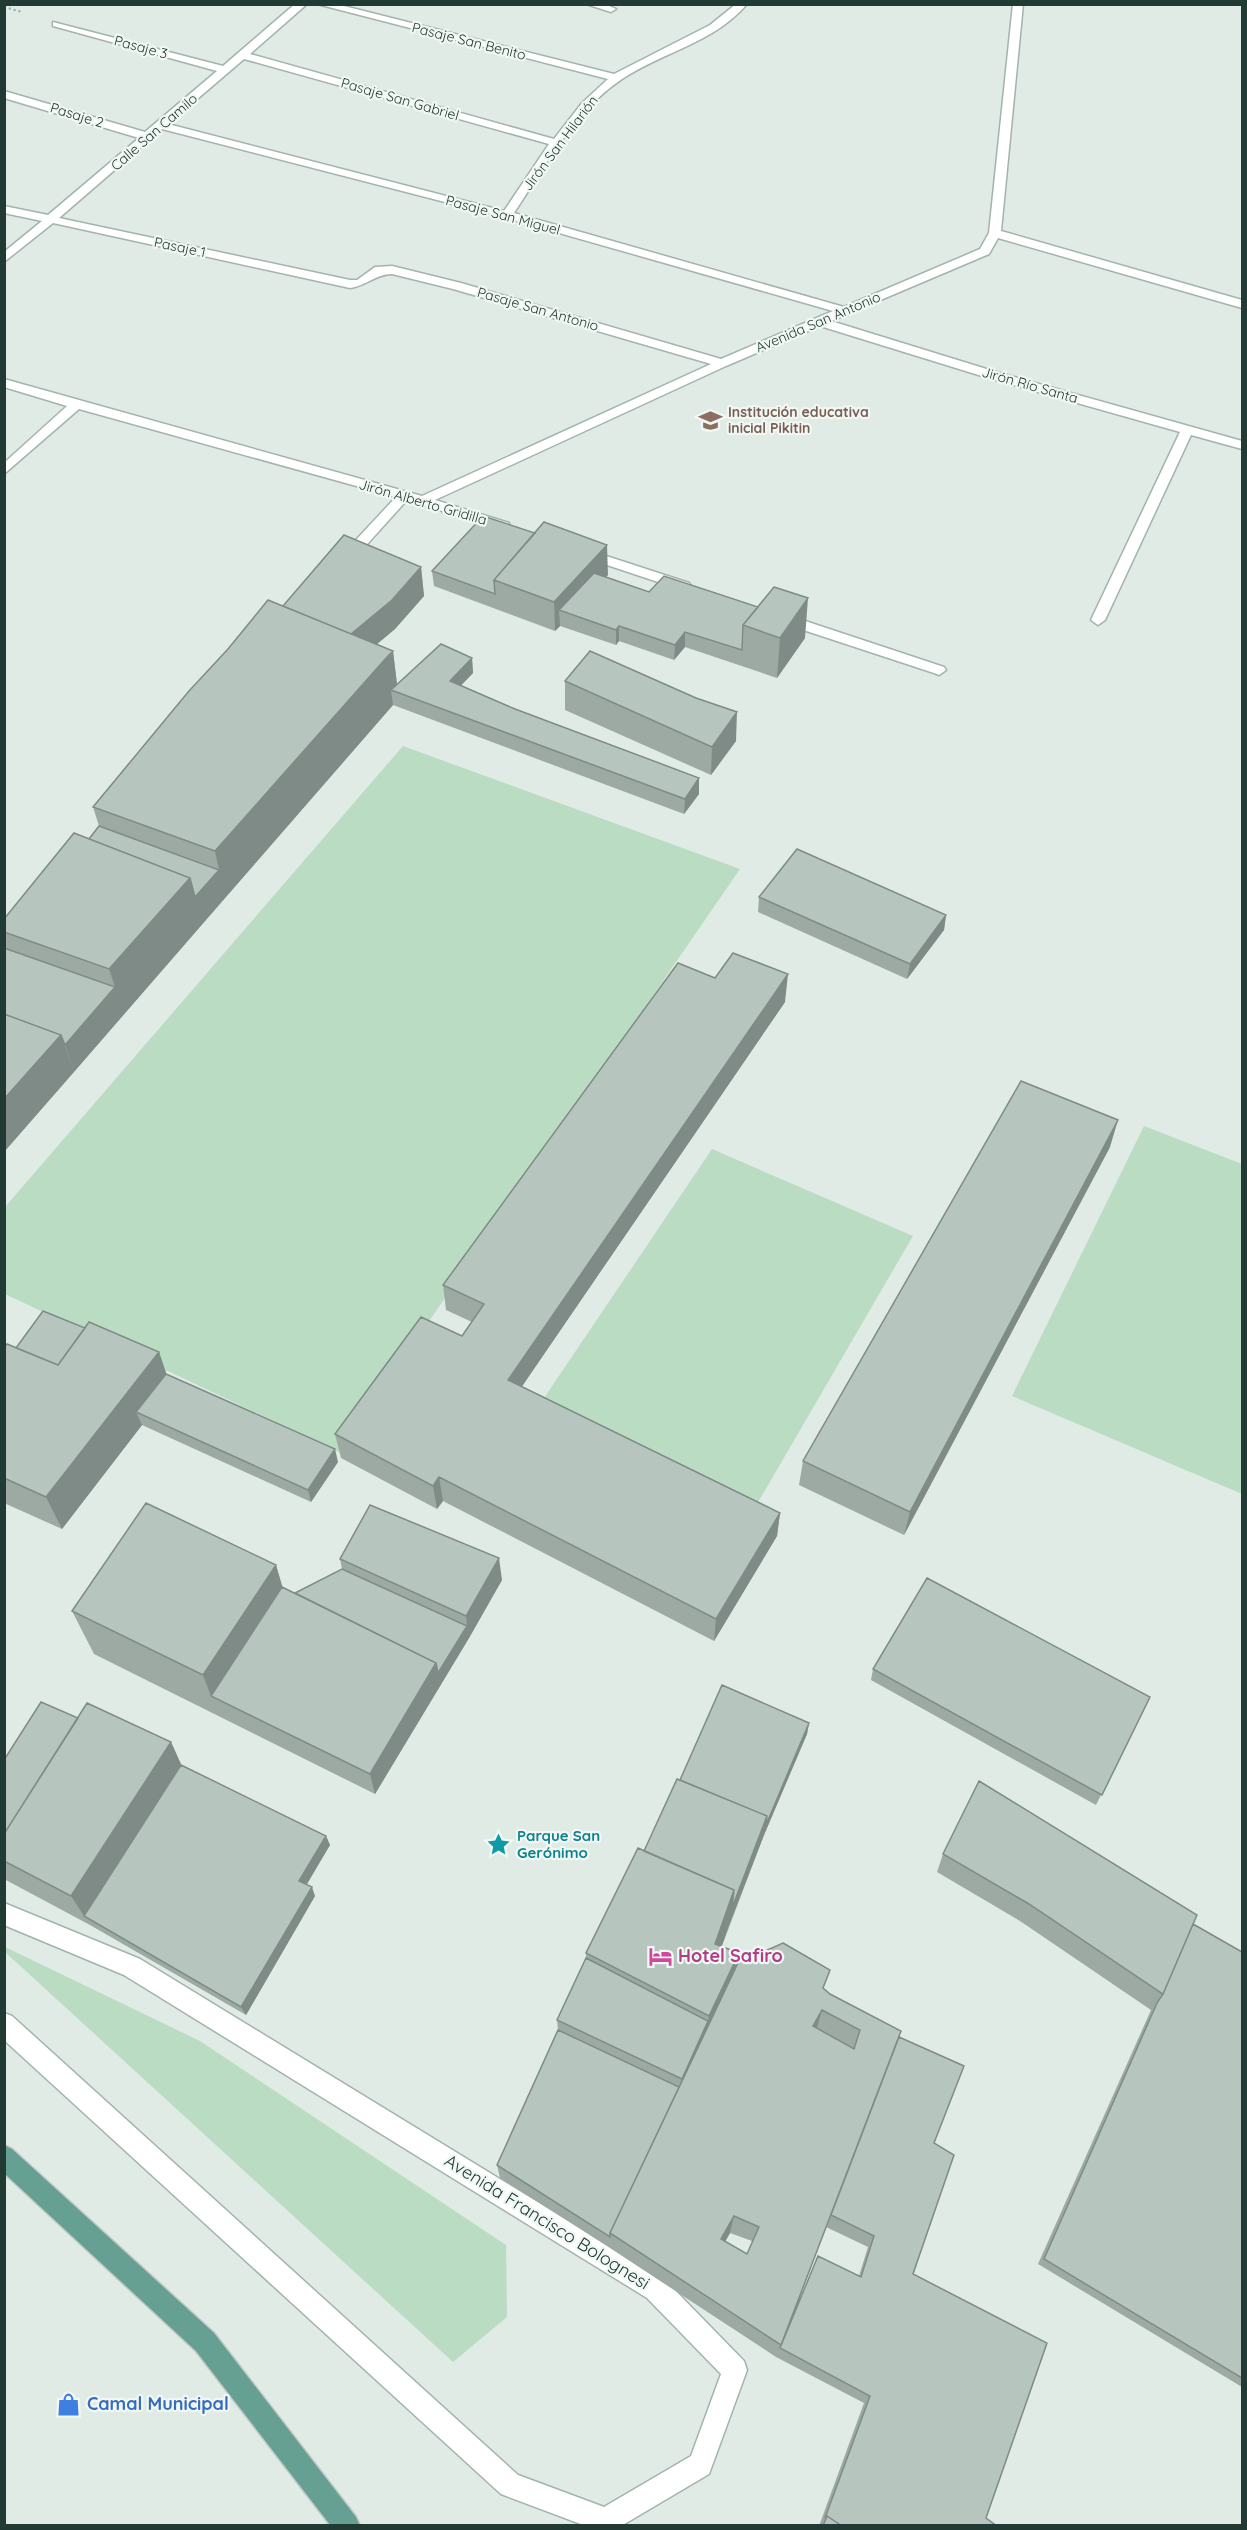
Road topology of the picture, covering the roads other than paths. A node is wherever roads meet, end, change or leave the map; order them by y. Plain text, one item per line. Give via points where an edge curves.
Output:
1 (302, 4) edge
2 (322, 4) edge
3 (591, 4) edge
4 (742, 4) edge
5 (1018, 4) edge
6 (611, 9) dead end
7 (57, 24) dead end
8 (244, 56) junction
9 (226, 70) junction
10 (616, 78) junction
11 (4, 94) edge
12 (162, 126) junction
13 (149, 137) junction
14 (557, 143) junction
15 (4, 209) edge
16 (507, 215) junction
17 (52, 219) junction
18 (995, 233) junction
19 (4, 259) edge
20 (356, 284) joint
21 (1242, 304) edge
22 (842, 310) junction
23 (818, 321) junction
24 (722, 363) junction
25 (4, 383) edge
26 (76, 405) junction
27 (1186, 430) junction
28 (1242, 445) edge
29 (4, 470) edge
30 (404, 496) junction
31 (425, 500) junction
32 (514, 530) edge
33 (570, 548) edge
34 (333, 575) edge
35 (693, 589) edge
36 (771, 615) edge
37 (1098, 620) dead end
38 (939, 670) dead end
39 (4, 1914) edge
40 (4, 2024) edge
41 (4, 2157) edge
42 (346, 2526) edge

1 - 8 street, Calle San Camilo
2 - 10 street, Pasaje San Benito
3 - 6 street
4 - 10 street, Jirón San Hilarión via 729,19 711,30
5 - 18 street
7 - 9 street, Pasaje 3
8 - 9 street, Calle San Camilo
8 - 14 street, Pasaje San Gabriel
9 - 12 street, Calle San Camilo
10 - 14 street, Jirón San Hilarión via 601,89
11 - 13 street, Pasaje 2
12 - 13 street, Calle San Camilo
12 - 16 street, Pasaje San Miguel
13 - 17 street, Calle San Camilo
14 - 16 street, Jirón San Hilarión
15 - 17 street, Pasaje 1
16 - 22 street, Pasaje San Miguel
17 - 19 street, Calle San Camilo
17 - 20 street, Pasaje 1
18 - 21 street
18 - 22 street, Avenida San Antonio via 985,251 970,259
20 - 24 street, Pasaje San Antonio via 379,270 392,270
22 - 23 street, Avenida San Antonio
23 - 24 street, Avenida San Antonio
23 - 27 street, Jirón Río Santa
24 - 31 street, Avenida San Antonio
25 - 26 street, Jirón Alberto Gridilla
26 - 29 street
26 - 30 street, Jirón Alberto Gridilla
27 - 28 street, Jirón Río Santa
27 - 37 street
30 - 31 street, Jirón Alberto Gridilla
30 - 34 street
31 - 32 street, Jirón Alberto Gridilla
33 - 35 street
36 - 38 street
39 - 40 street, Avenida Francisco Bolognesi via 132,1967 656,2289 735,2370 700,2465 606,2520 510,2485
41 - 42 main road via 204,2342

